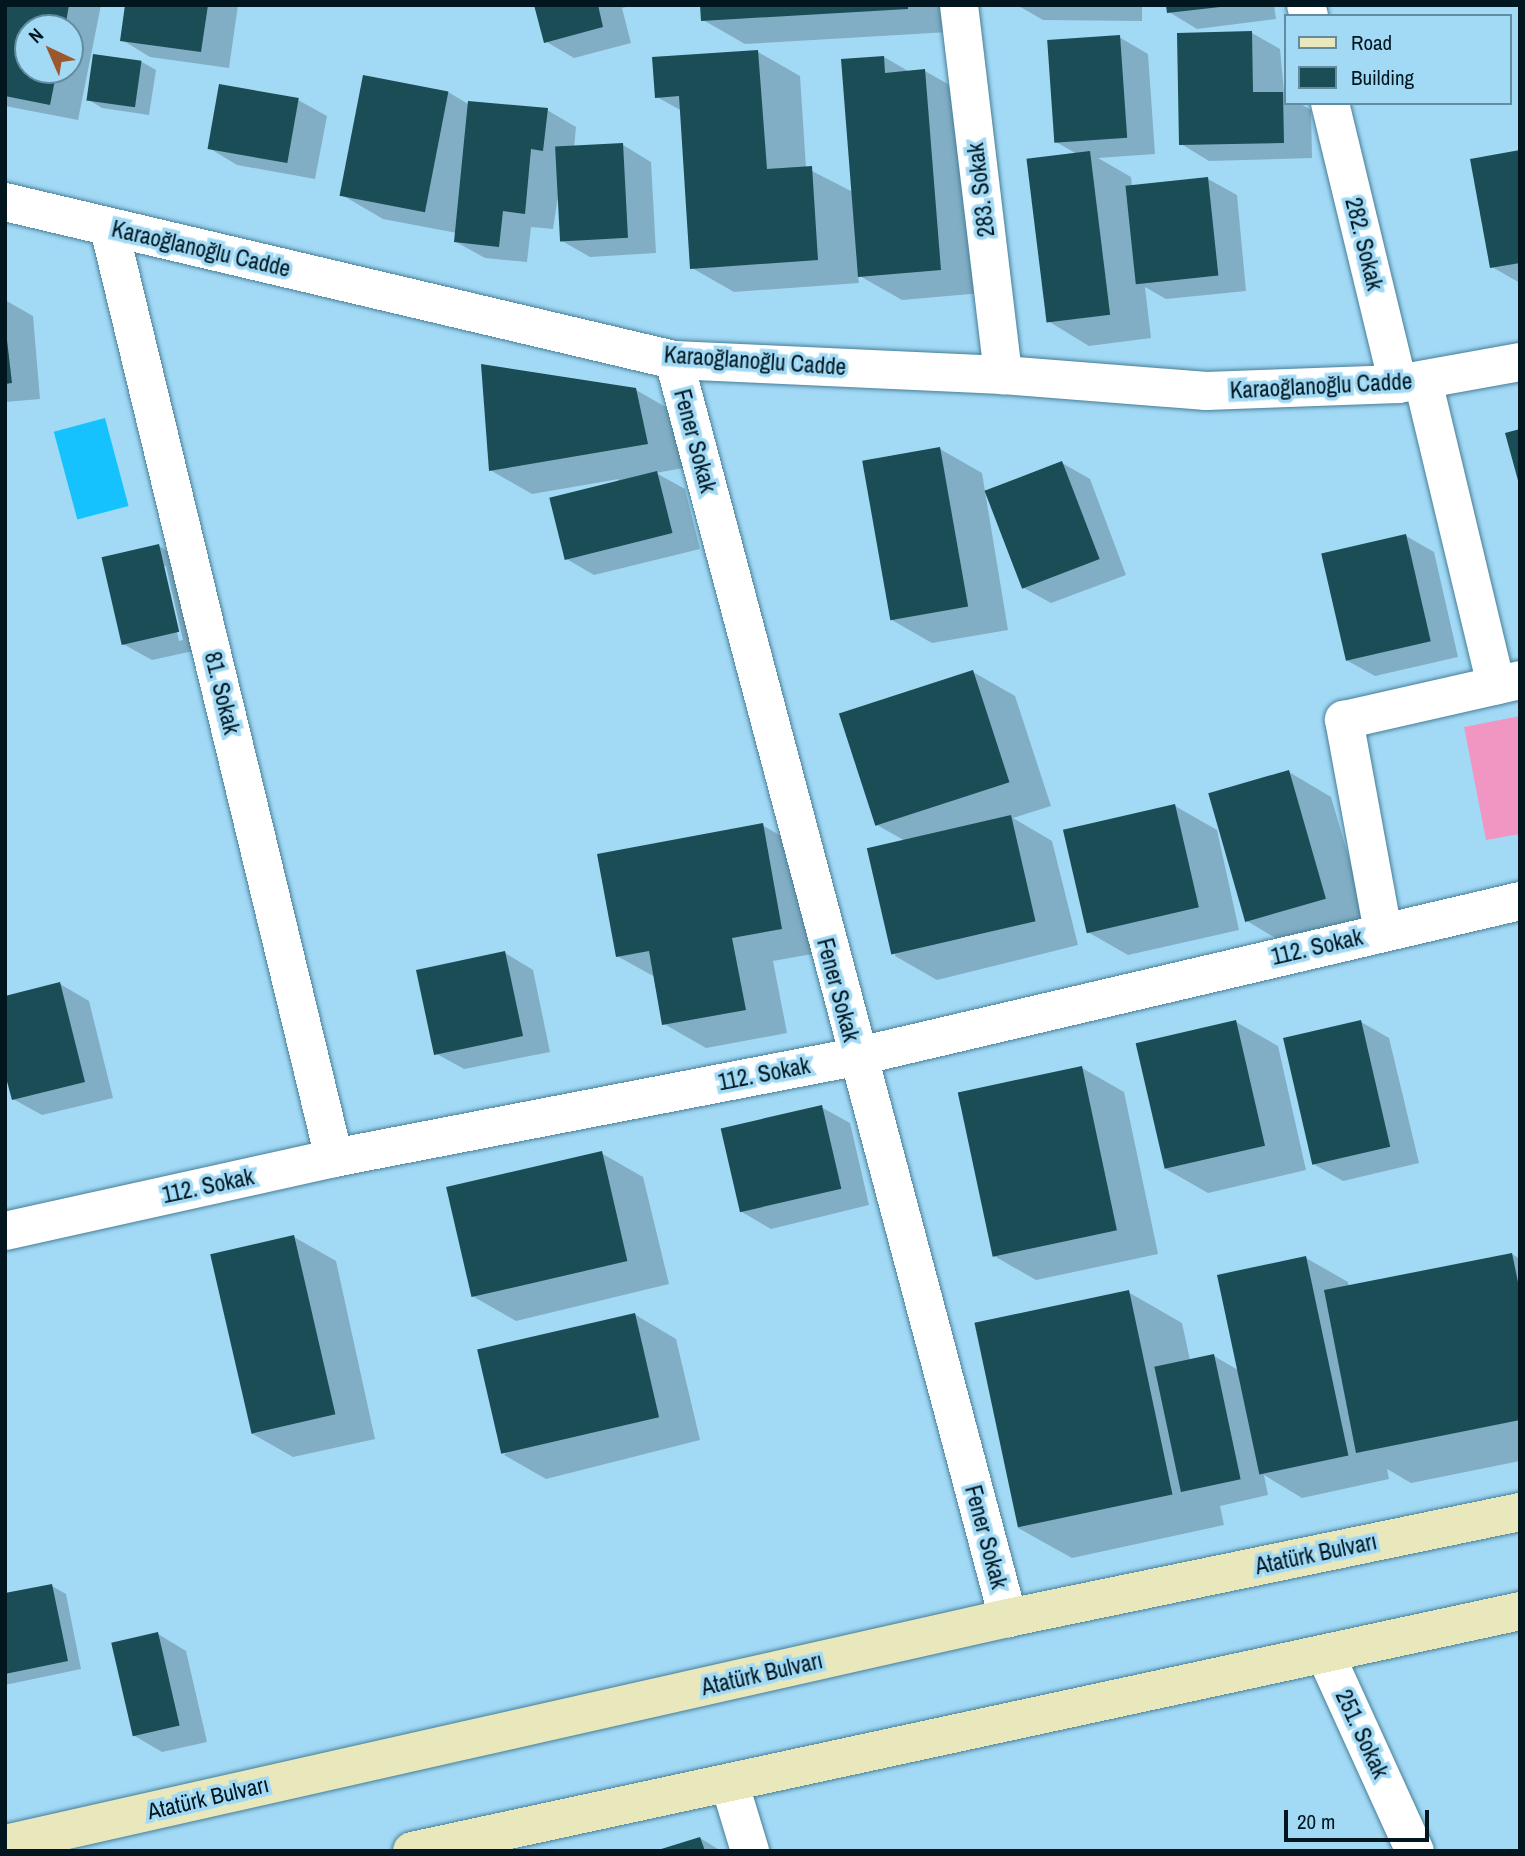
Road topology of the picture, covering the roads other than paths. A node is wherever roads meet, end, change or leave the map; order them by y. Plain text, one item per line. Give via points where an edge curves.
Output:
1 (959, 5) edge
2 (1331, 105) edge
3 (5, 202) edge
4 (109, 228) junction
5 (674, 359) junction
6 (1520, 362) edge
7 (1003, 375) junction
8 (1411, 383) junction
9 (1508, 682) edge
10 (1519, 903) edge
11 (1382, 932) junction
12 (855, 1057) junction
13 (334, 1158) junction
14 (5, 1231) edge
15 (1520, 1512) edge
16 (1520, 1612) edge
17 (1008, 1618) junction
18 (1326, 1656) junction
19 (730, 1785) junction
20 (5, 1844) edge
21 (412, 1851) edge
22 (750, 1851) edge
23 (1415, 1851) edge

1 - 7 street, 283. Sokak
2 - 8 street, 282. Sokak
3 - 4 street, Karaoğlanoğlu Cadde
4 - 5 street, Karaoğlanoğlu Cadde
4 - 13 street, 81. Sokak
5 - 7 street, Karaoğlanoğlu Cadde
5 - 12 street, Fener Sokak
6 - 8 street, Karaoğlanoğlu Cadde
7 - 8 street, Karaoğlanoğlu Cadde via 1206,391
8 - 9 street, 282. Sokak
9 - 11 street via 1344,720
10 - 11 street, 112. Sokak
11 - 12 street, 112. Sokak
12 - 13 street, 112. Sokak
12 - 17 street, Fener Sokak
13 - 14 street, 112. Sokak
15 - 17 main road, Atatürk Bulvarı
16 - 18 main road
17 - 20 main road, Atatürk Bulvarı
18 - 19 main road
18 - 23 street, 251. Sokak
19 - 21 main road
19 - 22 street

